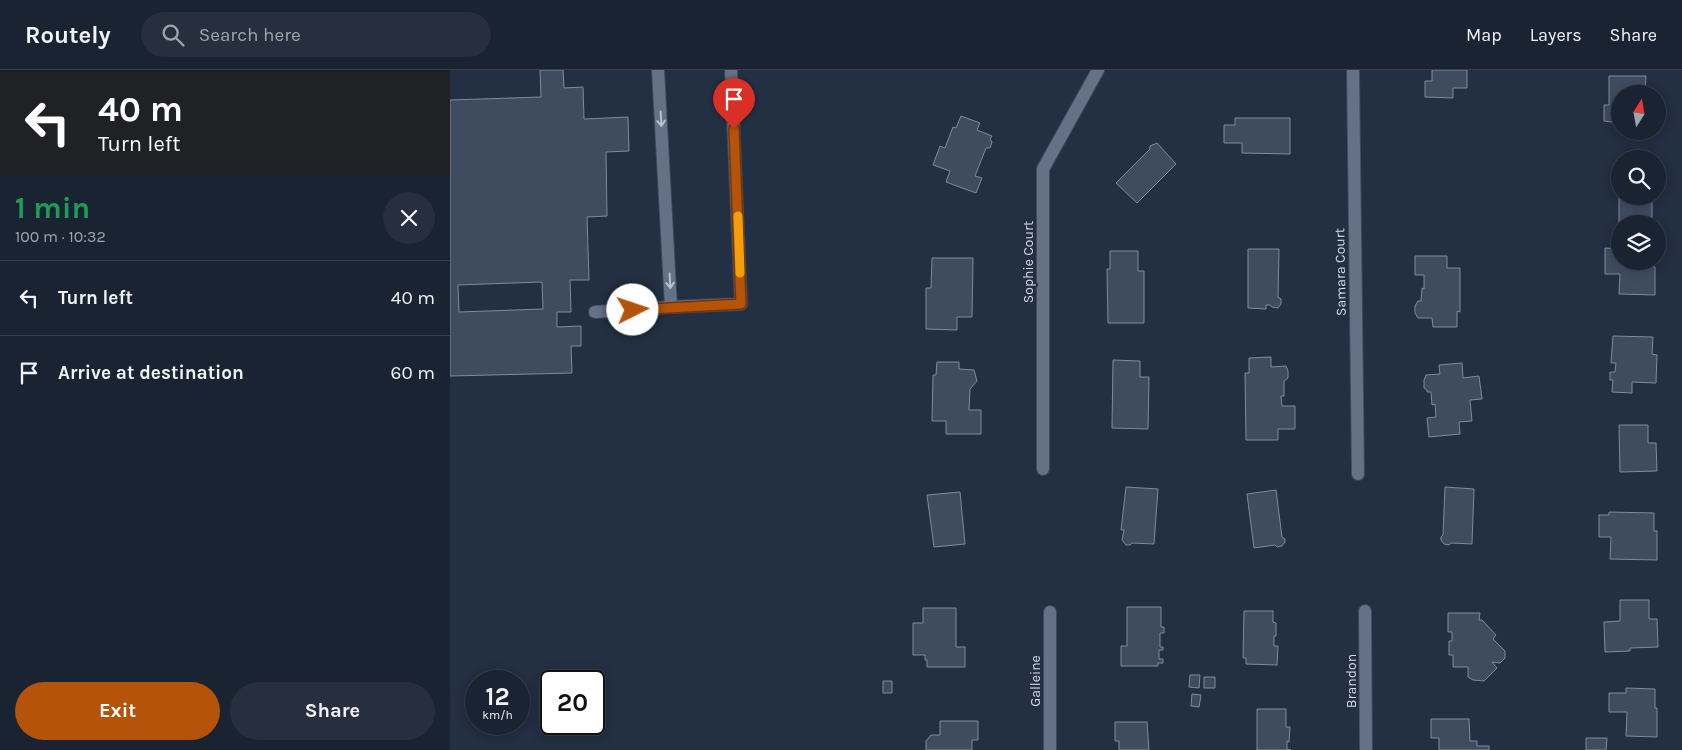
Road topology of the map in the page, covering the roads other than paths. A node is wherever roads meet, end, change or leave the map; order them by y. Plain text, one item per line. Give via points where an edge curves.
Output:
1 (658, 70) edge
2 (731, 70) edge
3 (1098, 70) edge
4 (1353, 70) edge
5 (671, 307) junction
6 (595, 312) dead end
7 (1043, 469) dead end
8 (1358, 474) dead end
9 (1365, 611) dead end
10 (1050, 612) dead end
11 (1050, 750) edge
12 (1366, 750) edge

1 -> 5 street
2 - 5 street via 741,304
3 - 7 street, Sophie Court via 1043,169
4 - 8 street, Samara Court
5 - 6 street
9 - 12 street, Brandon
10 - 11 street, Galleine

